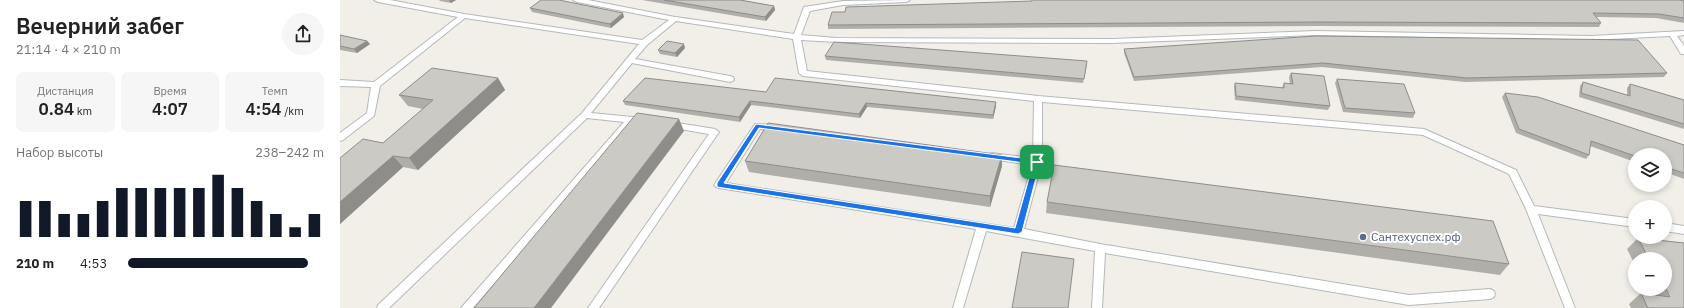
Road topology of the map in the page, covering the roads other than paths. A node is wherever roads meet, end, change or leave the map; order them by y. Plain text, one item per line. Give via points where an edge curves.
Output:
1 (378, 0) edge
2 (577, 0) edge
3 (906, 0) edge
4 (464, 16) junction
5 (675, 19) junction
6 (1672, 34) junction
7 (1684, 34) edge
8 (797, 37) junction
9 (644, 43) junction
10 (1684, 52) edge
11 (629, 60) junction
12 (730, 79) dead end
13 (340, 83) edge
14 (376, 85) junction
15 (1038, 99) junction
16 (585, 115) junction
17 (631, 119) junction
18 (789, 130) edge
19 (340, 138) edge
20 (983, 155) edge
21 (1037, 162) junction
22 (1531, 209) junction
23 (1628, 222) edge
24 (982, 226) junction
25 (1672, 228) edge
26 (1684, 230) edge
27 (1018, 232) junction
28 (1100, 248) junction
29 (1490, 294) dead end
30 (1410, 304) edge
31 (382, 308) edge
32 (466, 308) edge
33 (593, 308) edge
34 (958, 308) edge
35 (1096, 308) edge
36 (1570, 308) edge

1 - 4 lane
2 - 5 lane
3 - 8 lane via 843,3 807,9
4 - 9 lane
4 - 14 lane
5 - 8 lane
5 - 9 lane
6 - 7 lane
6 - 8 lane via 1591,38 1316,33 1112,41 836,40
6 - 10 lane
8 - 15 lane via 803,73
9 - 11 lane
11 - 12 lane
11 - 16 lane
13 - 14 lane
14 - 19 lane via 371,114
15 - 21 lane
15 - 22 lane via 1424,132 1513,172
16 - 17 lane
16 - 31 lane
17 - 32 lane
17 - 33 lane via 715,132
18 - 24 lane via 758,126 719,185
20 - 21 lane
21 - 27 lane
22 - 23 lane
22 - 36 lane
24 - 27 lane
24 - 34 lane
25 - 26 lane
27 - 28 lane
28 - 30 lane
28 - 35 lane
29 - 30 lane

